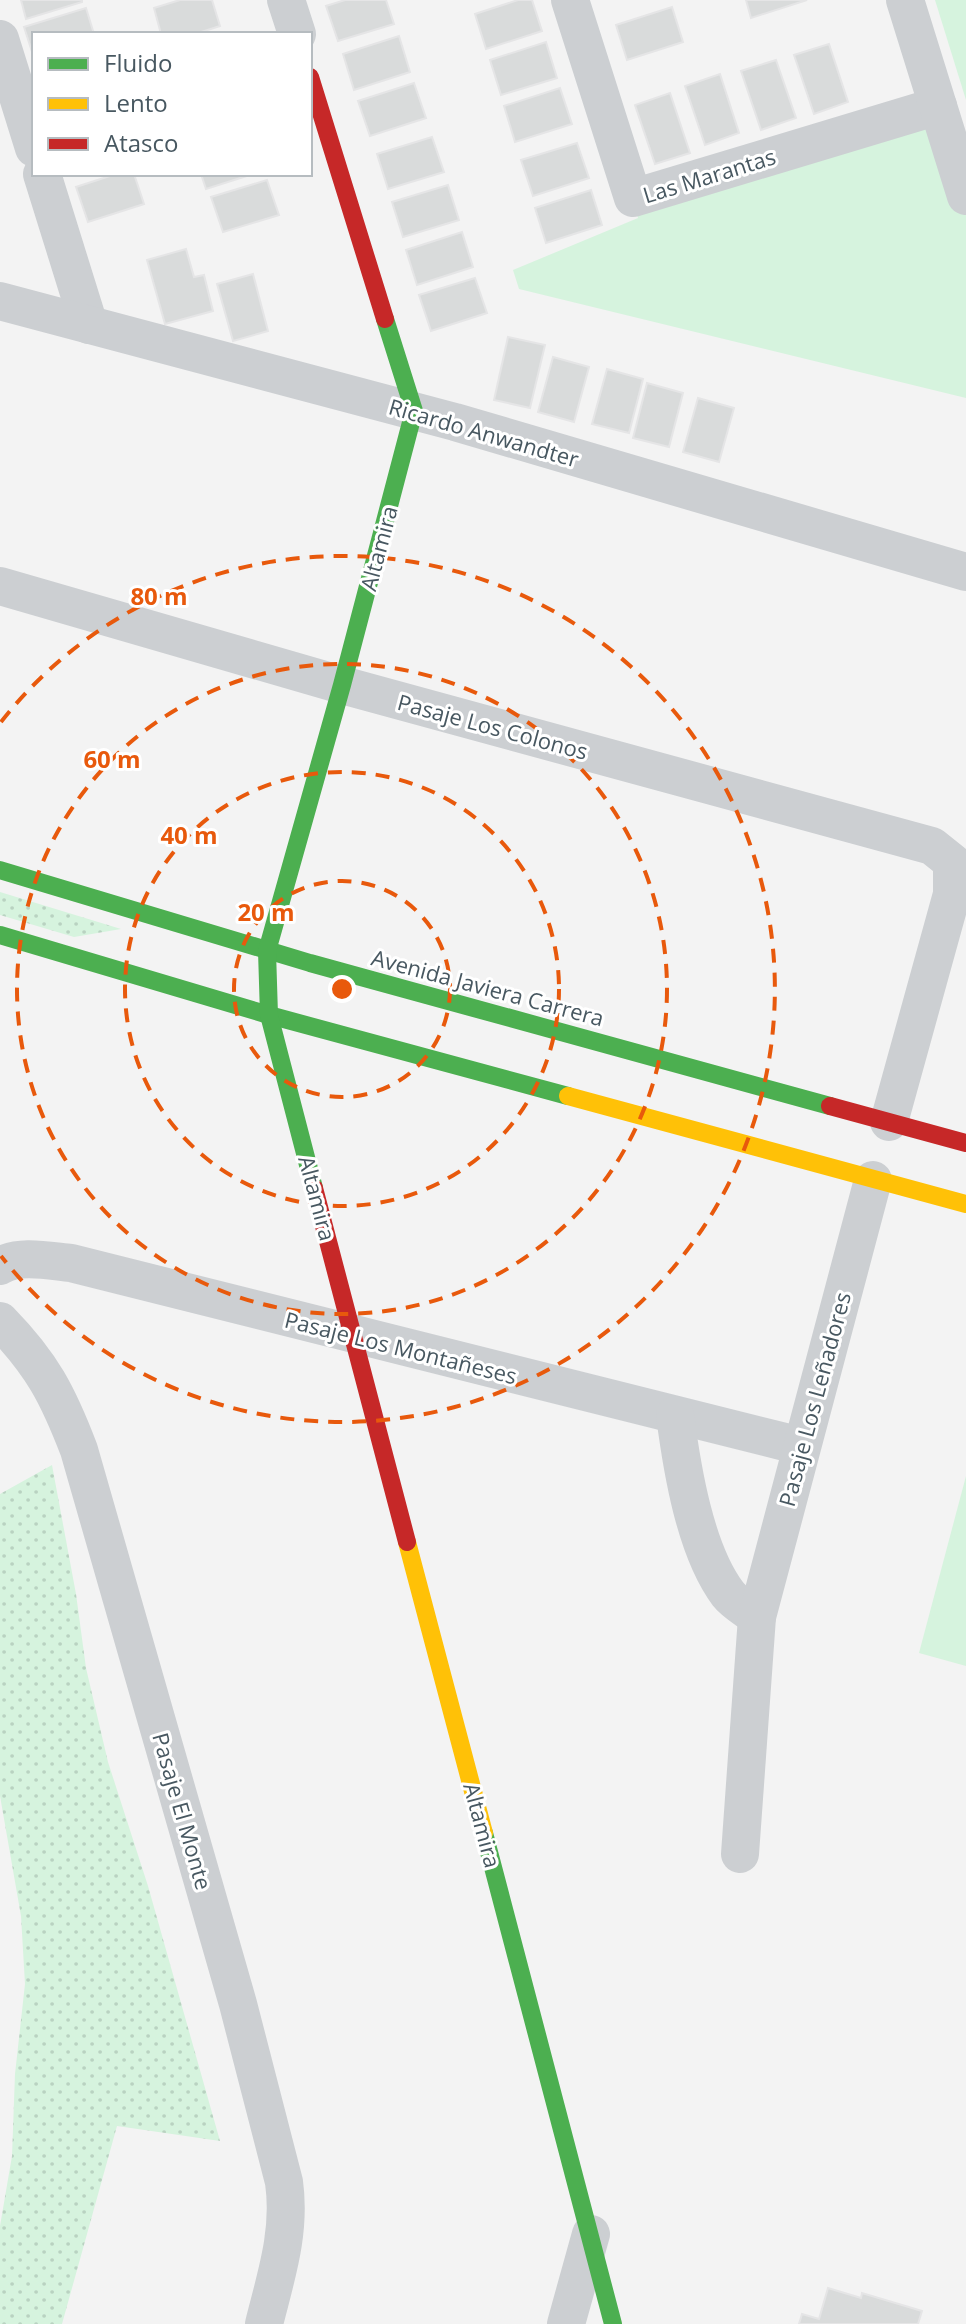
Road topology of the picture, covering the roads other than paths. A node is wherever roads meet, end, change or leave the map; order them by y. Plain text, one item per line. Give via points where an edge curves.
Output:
1 (286, 0) edge
2 (570, 0) edge
3 (905, 0) edge
4 (296, 32) edge
5 (0, 39) edge
6 (312, 83) edge
7 (938, 106) junction
8 (32, 142) edge
9 (43, 176) edge
10 (966, 196) edge
11 (0, 301) edge
12 (89, 325) junction
13 (414, 411) junction
14 (966, 572) edge
15 (0, 586) edge
16 (342, 685) junction
17 (0, 870) edge
18 (0, 935) edge
19 (267, 951) junction
20 (269, 1015) junction
21 (889, 1122) junction
22 (966, 1143) edge
23 (873, 1180) junction
24 (966, 1204) edge
25 (0, 1266) edge
26 (0, 1321) edge
27 (353, 1335) junction
28 (675, 1415) junction
29 (801, 1446) junction
30 (757, 1617) junction
31 (740, 1854) dead end
32 (591, 2234) junction
33 (264, 2324) edge
34 (566, 2324) edge
35 (613, 2324) edge

1 - 4 street
2 - 7 street, Las Marantas via 633,198
3 - 7 street
5 - 8 street
6 - 13 street
7 - 10 street
9 - 12 street
11 - 12 street, Ricardo Anwandter
12 - 13 street, Ricardo Anwandter
13 - 14 street, Ricardo Anwandter
13 - 16 street, Altamira
15 - 16 street, Pasaje Los Colonos
16 - 19 street, Altamira
16 - 21 street, Pasaje Los Colonos via 932,846 952,862 952,894
17 - 19 street, Avenida Javiera Carrera
18 - 20 street
19 - 20 street, Altamira
19 - 21 street, Avenida Javiera Carrera
20 - 23 street
20 - 27 street, Altamira
21 - 22 street, Avenida Javiera Carrera
23 - 24 street
23 - 29 street, Pasaje Los Leñadores
25 - 27 street, Pasaje Los Montañeses via 39,1260 71,1263
26 - 33 street, Pasaje El Monte via 53,1387 79,1450 238,2004 287,2205 287,2231
27 - 28 street, Pasaje Los Montañeses
27 - 32 street, Altamira
28 - 29 street, Pasaje Los Montañeses
28 - 30 street via 692,1509 713,1570 730,1597
29 - 30 street, Pasaje Los Leñadores
30 - 31 street, Pasaje Los Leñadores
32 - 34 street
32 - 35 street, Altamira

